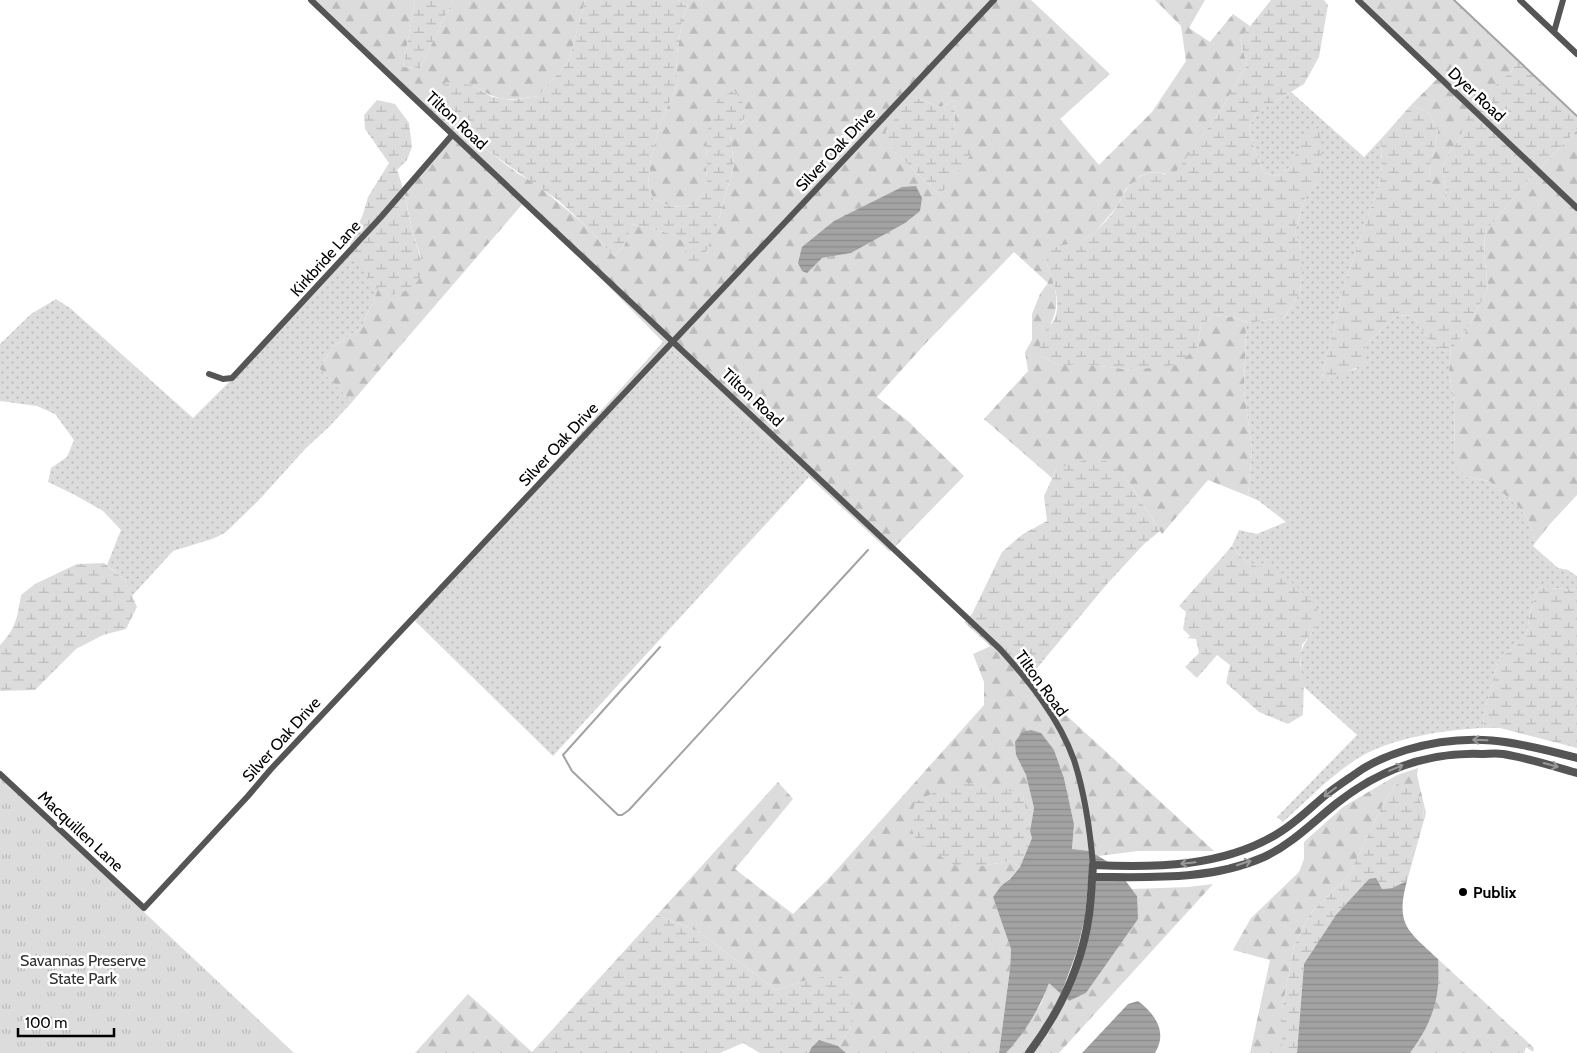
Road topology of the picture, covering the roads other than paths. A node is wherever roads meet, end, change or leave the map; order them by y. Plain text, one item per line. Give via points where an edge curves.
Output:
1 (311, 0) edge
2 (994, 0) edge
3 (1358, 0) edge
4 (1520, 0) edge
5 (1563, 0) edge
6 (1554, 32) junction
7 (1577, 54) edge
8 (452, 134) junction
9 (1577, 208) edge
10 (674, 341) junction
11 (208, 374) dead end
12 (1577, 758) edge
13 (1577, 772) edge
14 (0, 774) edge
15 (1278, 834) junction
16 (1284, 846) junction
17 (1093, 865) junction
18 (1092, 877) junction
19 (144, 908) joint
20 (1029, 1053) edge

1 - 8 street, Tilton Road
2 - 10 street, Silver Oak Drive
3 - 9 street, Dyer Road
4 - 6 street
5 - 6 street
6 - 7 street
8 - 10 street, Tilton Road
8 - 11 street, Kirkbride Lane via 232,378
10 - 17 street, Tilton Road via 1000,649 1026,678 1074,758 1089,824
10 - 19 street, Silver Oak Drive via 277,762
12 -> 15 street via 1503,741 1460,739 1429,743 1392,754 1360,770
16 -> 13 street via 1368,781 1434,756 1502,754
14 - 19 street, Macquillen Lane
15 - 16 street
15 -> 17 street via 1236,853 1203,861
18 -> 16 street via 1212,873 1265,856
17 - 18 street
18 - 20 street via 1089,917 1081,952 1063,1000 1045,1033

